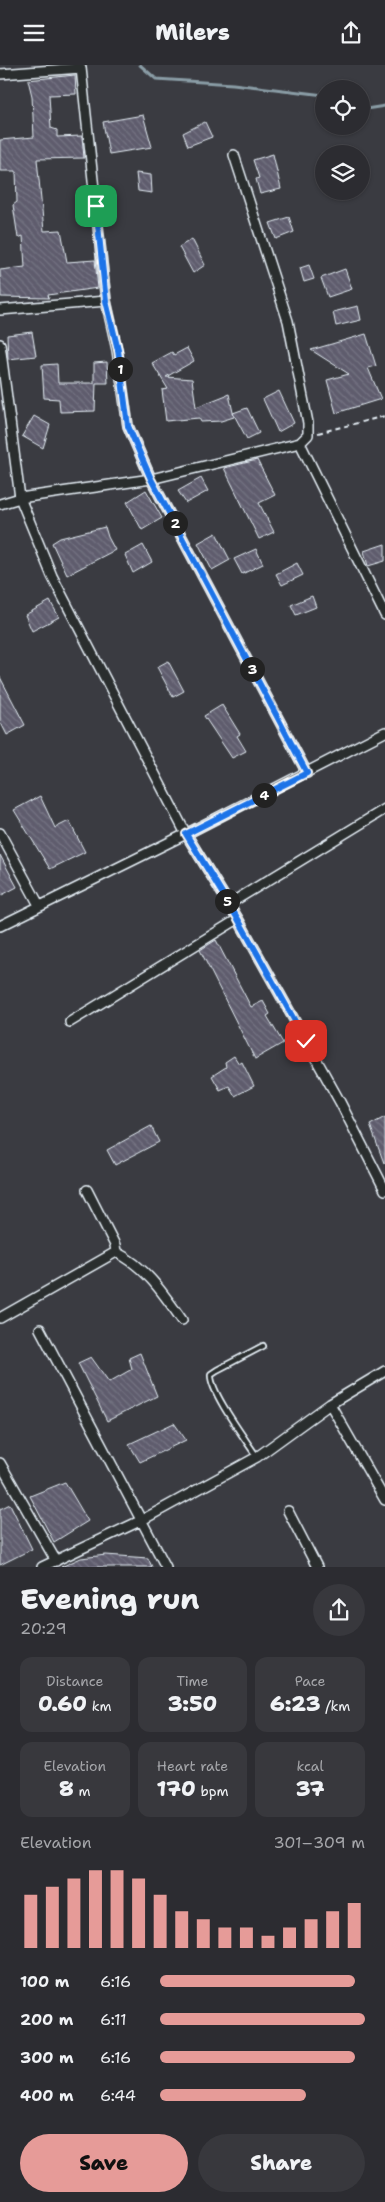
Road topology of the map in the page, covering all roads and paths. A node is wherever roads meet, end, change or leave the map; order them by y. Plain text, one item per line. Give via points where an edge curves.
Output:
1 (0, 74) edge
2 (234, 155) dead end
3 (106, 301) junction
4 (0, 310) edge
5 (0, 343) edge
6 (385, 415) edge
7 (308, 435) junction
8 (300, 443) junction
9 (151, 479) junction
10 (20, 498) junction
11 (0, 504) edge
12 (385, 615) edge
13 (385, 732) edge
14 (307, 773) junction
15 (385, 809) edge
16 (0, 833) edge
17 (186, 834) junction
18 (229, 904) junction
19 (39, 905) junction
20 (238, 919) junction
21 (0, 926) edge
22 (70, 1022) dead end
23 (87, 1190) dead end
24 (385, 1190) edge
25 (116, 1252) junction
26 (0, 1318) edge
27 (182, 1320) dead end
28 (40, 1329) dead end
29 (263, 1346) dead end
30 (385, 1371) edge
31 (330, 1404) junction
32 (257, 1457) junction
33 (0, 1463) edge
34 (385, 1500) edge
35 (288, 1511) dead end
36 (142, 1520) junction
37 (56, 1561) junction
38 (42, 1567) edge
39 (166, 1567) edge
40 (317, 1567) edge

1 - 3 street via 82,68
2 - 7 street via 288,321
3 - 4 street
3 - 9 street via 118,350 128,426
5 - 10 street
6 - 7 path
7 - 8 street
8 - 9 street
8 - 12 street
9 - 10 street
9 - 14 street
10 - 11 street
10 - 17 street via 52,576
13 - 14 street
14 - 17 street
15 - 18 street
16 - 19 street
17 - 18 street
17 - 19 street
18 - 20 street
19 - 21 street
20 - 22 street
20 - 24 street
23 - 25 street
25 - 26 street
25 - 27 street via 145,1271
28 - 36 street
29 - 32 lane via 211,1374 210,1379
30 - 31 street
31 - 32 street
31 - 34 street
32 - 36 street
33 - 37 street
35 - 40 street
36 - 37 street
36 - 39 street
37 - 38 street

